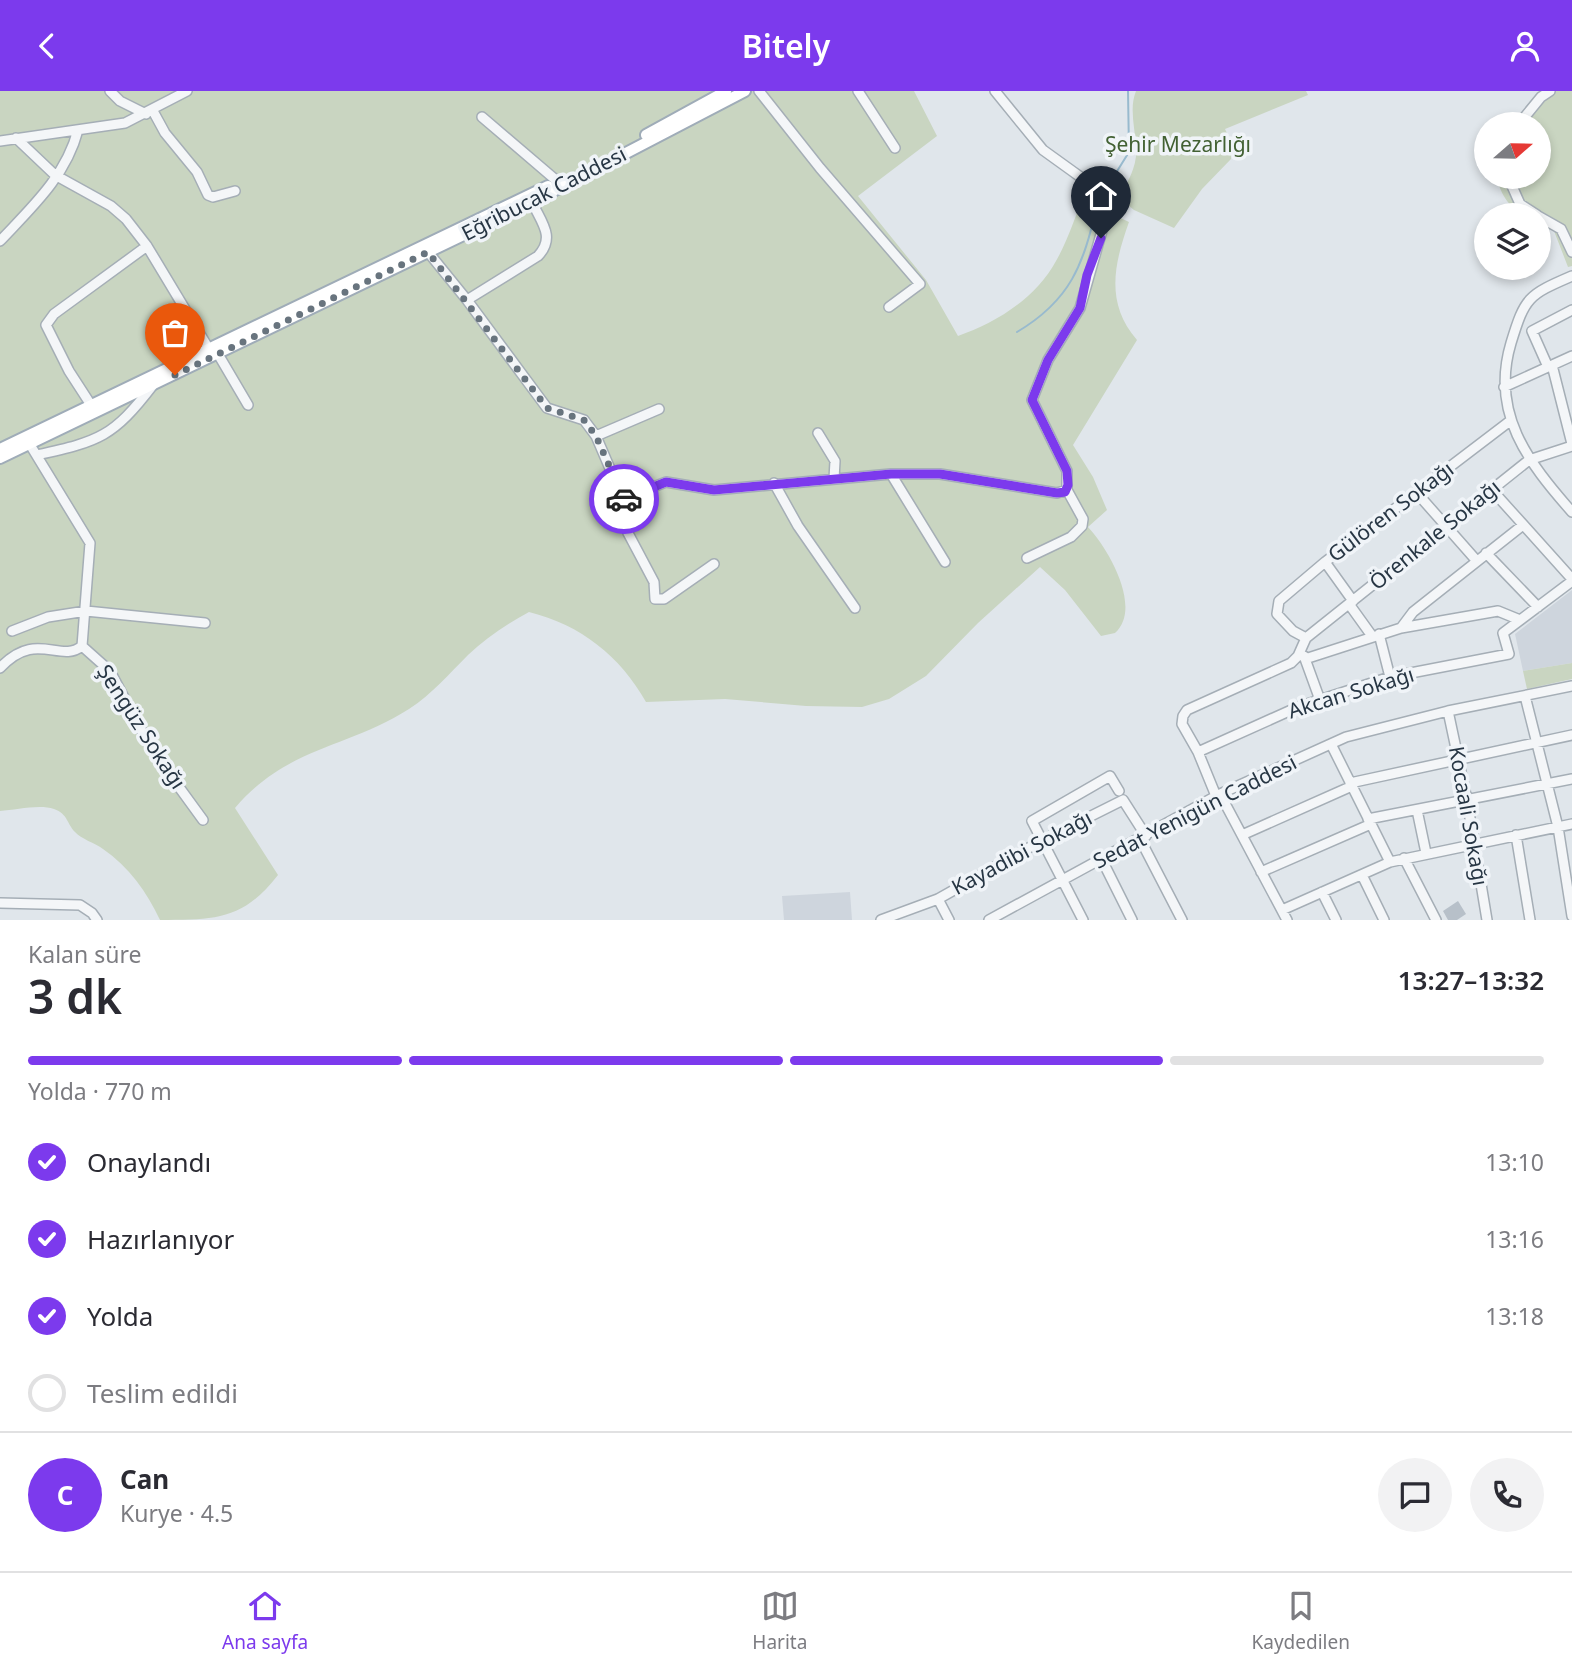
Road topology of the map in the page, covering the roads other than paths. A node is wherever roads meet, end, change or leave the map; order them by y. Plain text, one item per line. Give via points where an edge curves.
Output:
1 (110, 91) edge
2 (187, 91) edge
3 (726, 91) edge
4 (745, 91) edge
5 (759, 91) edge
6 (858, 91) edge
7 (995, 91) edge
8 (1550, 91) edge
9 (1529, 112) edge
10 (150, 113) junction
11 (482, 117) dead end
12 (78, 130) junction
13 (16, 138) junction
14 (0, 141) edge
15 (895, 148) dead end
16 (55, 175) junction
17 (557, 181) junction
18 (234, 191) dead end
19 (533, 202) junction
20 (1551, 223) edge
21 (0, 241) edge
22 (147, 246) junction
23 (428, 252) junction
24 (1572, 252) edge
25 (1572, 276) edge
26 (467, 300) junction
27 (889, 307) dead end
28 (1572, 310) edge
29 (213, 351) junction
30 (1572, 356) edge
31 (1550, 366) junction
32 (153, 385) junction
33 (1504, 387) junction
34 (91, 405) junction
35 (248, 405) dead end
36 (659, 409) dead end
37 (1568, 409) edge
38 (1510, 421) junction
39 (818, 433) dead end
40 (596, 436) junction
41 (29, 443) junction
42 (1572, 445) edge
43 (0, 449) edge
44 (37, 455) junction
45 (0, 458) edge
46 (1529, 460) junction
47 (891, 474) junction
48 (834, 479) junction
49 (774, 483) junction
50 (1067, 490) junction
51 (1492, 490) junction
52 (1416, 492) junction
53 (623, 499) junction
54 (1572, 512) edge
55 (1523, 525) junction
56 (1445, 527) junction
57 (1486, 553) junction
58 (1027, 558) dead end
59 (1476, 560) junction
60 (945, 562) dead end
61 (1325, 562) junction
62 (714, 564) dead end
63 (1572, 580) edge
64 (1351, 602) junction
65 (1538, 607) junction
66 (855, 608) dead end
67 (86, 611) junction
68 (1520, 620) junction
69 (205, 623) dead end
70 (1401, 628) junction
71 (12, 631) dead end
72 (1376, 635) junction
73 (1306, 639) junction
74 (82, 646) junction
75 (1304, 654) junction
76 (0, 668) edge
77 (1390, 677) junction
78 (1572, 686) edge
79 (1525, 696) junction
80 (1320, 700) junction
81 (1448, 711) junction
82 (1572, 735) edge
83 (1535, 743) junction
84 (1331, 744) junction
85 (1198, 752) junction
86 (1458, 758) junction
87 (1572, 779) edge
88 (1545, 784) junction
89 (1351, 785) junction
90 (1119, 791) dead end
91 (1218, 795) junction
92 (1467, 800) junction
93 (1417, 810) junction
94 (203, 820) dead end
95 (1369, 822) junction
96 (1572, 824) edge
97 (1558, 827) junction
98 (1242, 835) junction
99 (1516, 835) junction
100 (1143, 838) junction
101 (1041, 841) junction
102 (1474, 843) junction
103 (1426, 853) junction
104 (1404, 858) junction
105 (1102, 860) junction
106 (1390, 862) junction
107 (1261, 871) junction
108 (1362, 875) junction
109 (1063, 880) junction
110 (1322, 892) junction
111 (938, 899) junction
112 (0, 903) edge
113 (1282, 910) junction
114 (1572, 916) edge
115 (97, 920) edge
116 (881, 920) edge
117 (949, 920) edge
118 (989, 920) edge
119 (1083, 920) edge
120 (1132, 920) edge
121 (1182, 920) edge
122 (1287, 920) edge
123 (1336, 920) edge
124 (1384, 920) edge
125 (1436, 920) edge
126 (1487, 920) edge
127 (1530, 920) edge

1 - 10 street
2 - 10 street
3 - 17 main road, Eğribucak Caddesi
4 - 19 main road, Eğribucak Caddesi
5 - 27 street via 920,284
6 - 15 street
7 - 50 street via 1043,150 1111,199 1080,308 1048,360 1032,400 1067,471
8 - 9 street
10 - 12 street via 125,124
10 - 18 street via 197,171 208,195
11 - 17 street
12 - 13 street
12 - 16 street via 73,149
13 - 14 street
13 - 16 street
16 - 21 street
16 - 22 street via 111,206
17 - 29 main road, Eğribucak Caddesi
19 - 23 main road, Eğribucak Caddesi
19 - 26 street via 548,238 545,249
20 - 24 street via 1561,229
22 - 29 street
22 - 34 street via 54,314 46,325
23 - 26 street
23 - 29 main road, Eğribucak Caddesi
25 - 33 street via 1541,289 1521,309 1506,359
26 - 40 street via 547,408 584,420
28 - 31 street via 1532,331
29 - 32 main road, Eğribucak Caddesi
29 - 34 main road, Eğribucak Caddesi
29 - 35 street
30 - 31 street
31 - 33 street
31 - 37 street
32 - 41 main road, Eğribucak Caddesi
32 - 44 street via 135,409 96,441
33 - 38 street
34 - 43 main road, Eğribucak Caddesi
36 - 40 street
37 - 42 street
38 - 46 street
38 - 52 street, Gülören Sokağı
39 - 48 street via 835,461
40 - 53 street
41 - 44 street, Şengüz Sokağı
41 - 45 main road, Eğribucak Caddesi
42 - 46 street, Örenkale Sokağı
44 - 67 street, Şengüz Sokağı via 90,543
46 - 51 street, Örenkale Sokağı
46 - 54 street
47 - 48 street
47 - 50 street via 940,474 1057,493
47 - 60 street
48 - 49 street
49 - 53 street via 714,490 666,482
49 - 66 street
50 - 58 street via 1083,526 1071,537
51 - 55 street
51 - 56 street, Örenkale Sokağı
52 - 56 street
52 - 61 street, Gülören Sokağı
53 - 62 street via 628,533 654,582 656,599 664,599
55 - 57 street
55 - 63 street
56 - 59 street
56 - 64 street, Örenkale Sokağı
57 - 59 street
57 - 65 street
59 - 70 street via 1413,612
61 - 64 street
61 - 73 street, Gülören Sokağı via 1276,607 1282,621
63 - 65 street
64 - 72 street
64 - 73 street, Örenkale Sokağı
65 - 68 street
67 - 69 street
67 - 71 street via 48,617
67 - 74 street, Şengüz Sokağı
68 - 70 street via 1498,611
68 - 77 street, Akcan Sokağı via 1503,633 1509,654
70 - 72 street
72 - 75 street
72 - 77 street
73 - 75 street
74 - 76 street via 74,651 33,647 12,656
74 - 94 street, Şengüz Sokağı via 110,671 152,750
75 - 80 street
75 - 85 street via 1185,713 1182,724
77 - 80 street, Akcan Sokağı
78 - 79 street, Sedat Yenigün Caddesi
79 - 81 street, Sedat Yenigün Caddesi
79 - 83 street
80 - 85 street, Akcan Sokağı
81 - 84 street, Sedat Yenigün Caddesi
81 - 86 street, Kocaali Sokağı
82 - 83 street
83 - 86 street
83 - 88 street
84 - 89 street
84 - 91 street, Sedat Yenigün Caddesi
85 - 91 street
86 - 89 street
86 - 92 street, Kocaali Sokağı
87 - 88 street
88 - 92 street
88 - 97 street
89 - 95 street
89 - 98 street
90 - 101 street via 1110,776 1034,818
91 - 98 street
91 - 100 street, Sedat Yenigün Caddesi
92 - 93 street
92 - 102 street, Kocaali Sokağı
93 - 95 street
93 - 103 street
95 - 106 street
95 - 107 street
96 - 97 street
97 - 99 street
97 - 114 street
98 - 107 street
99 - 102 street
99 - 127 street
100 - 101 street, Kayadibi Sokağı via 1123,800
100 - 105 street, Sedat Yenigün Caddesi
100 - 121 street
101 - 109 street
101 - 111 street, Kayadibi Sokağı
102 - 103 street
102 - 126 street, Kocaali Sokağı
103 - 104 street
104 - 106 street
104 - 125 street
105 - 109 street, Sedat Yenigün Caddesi
105 - 120 street
106 - 108 street
107 - 113 street
108 - 110 street
108 - 124 street
109 - 118 street, Sedat Yenigün Caddesi
109 - 119 street
110 - 113 street
110 - 123 street
111 - 116 street, Kayadibi Sokağı
111 - 117 street
112 - 115 street via 80,905
113 - 122 street

